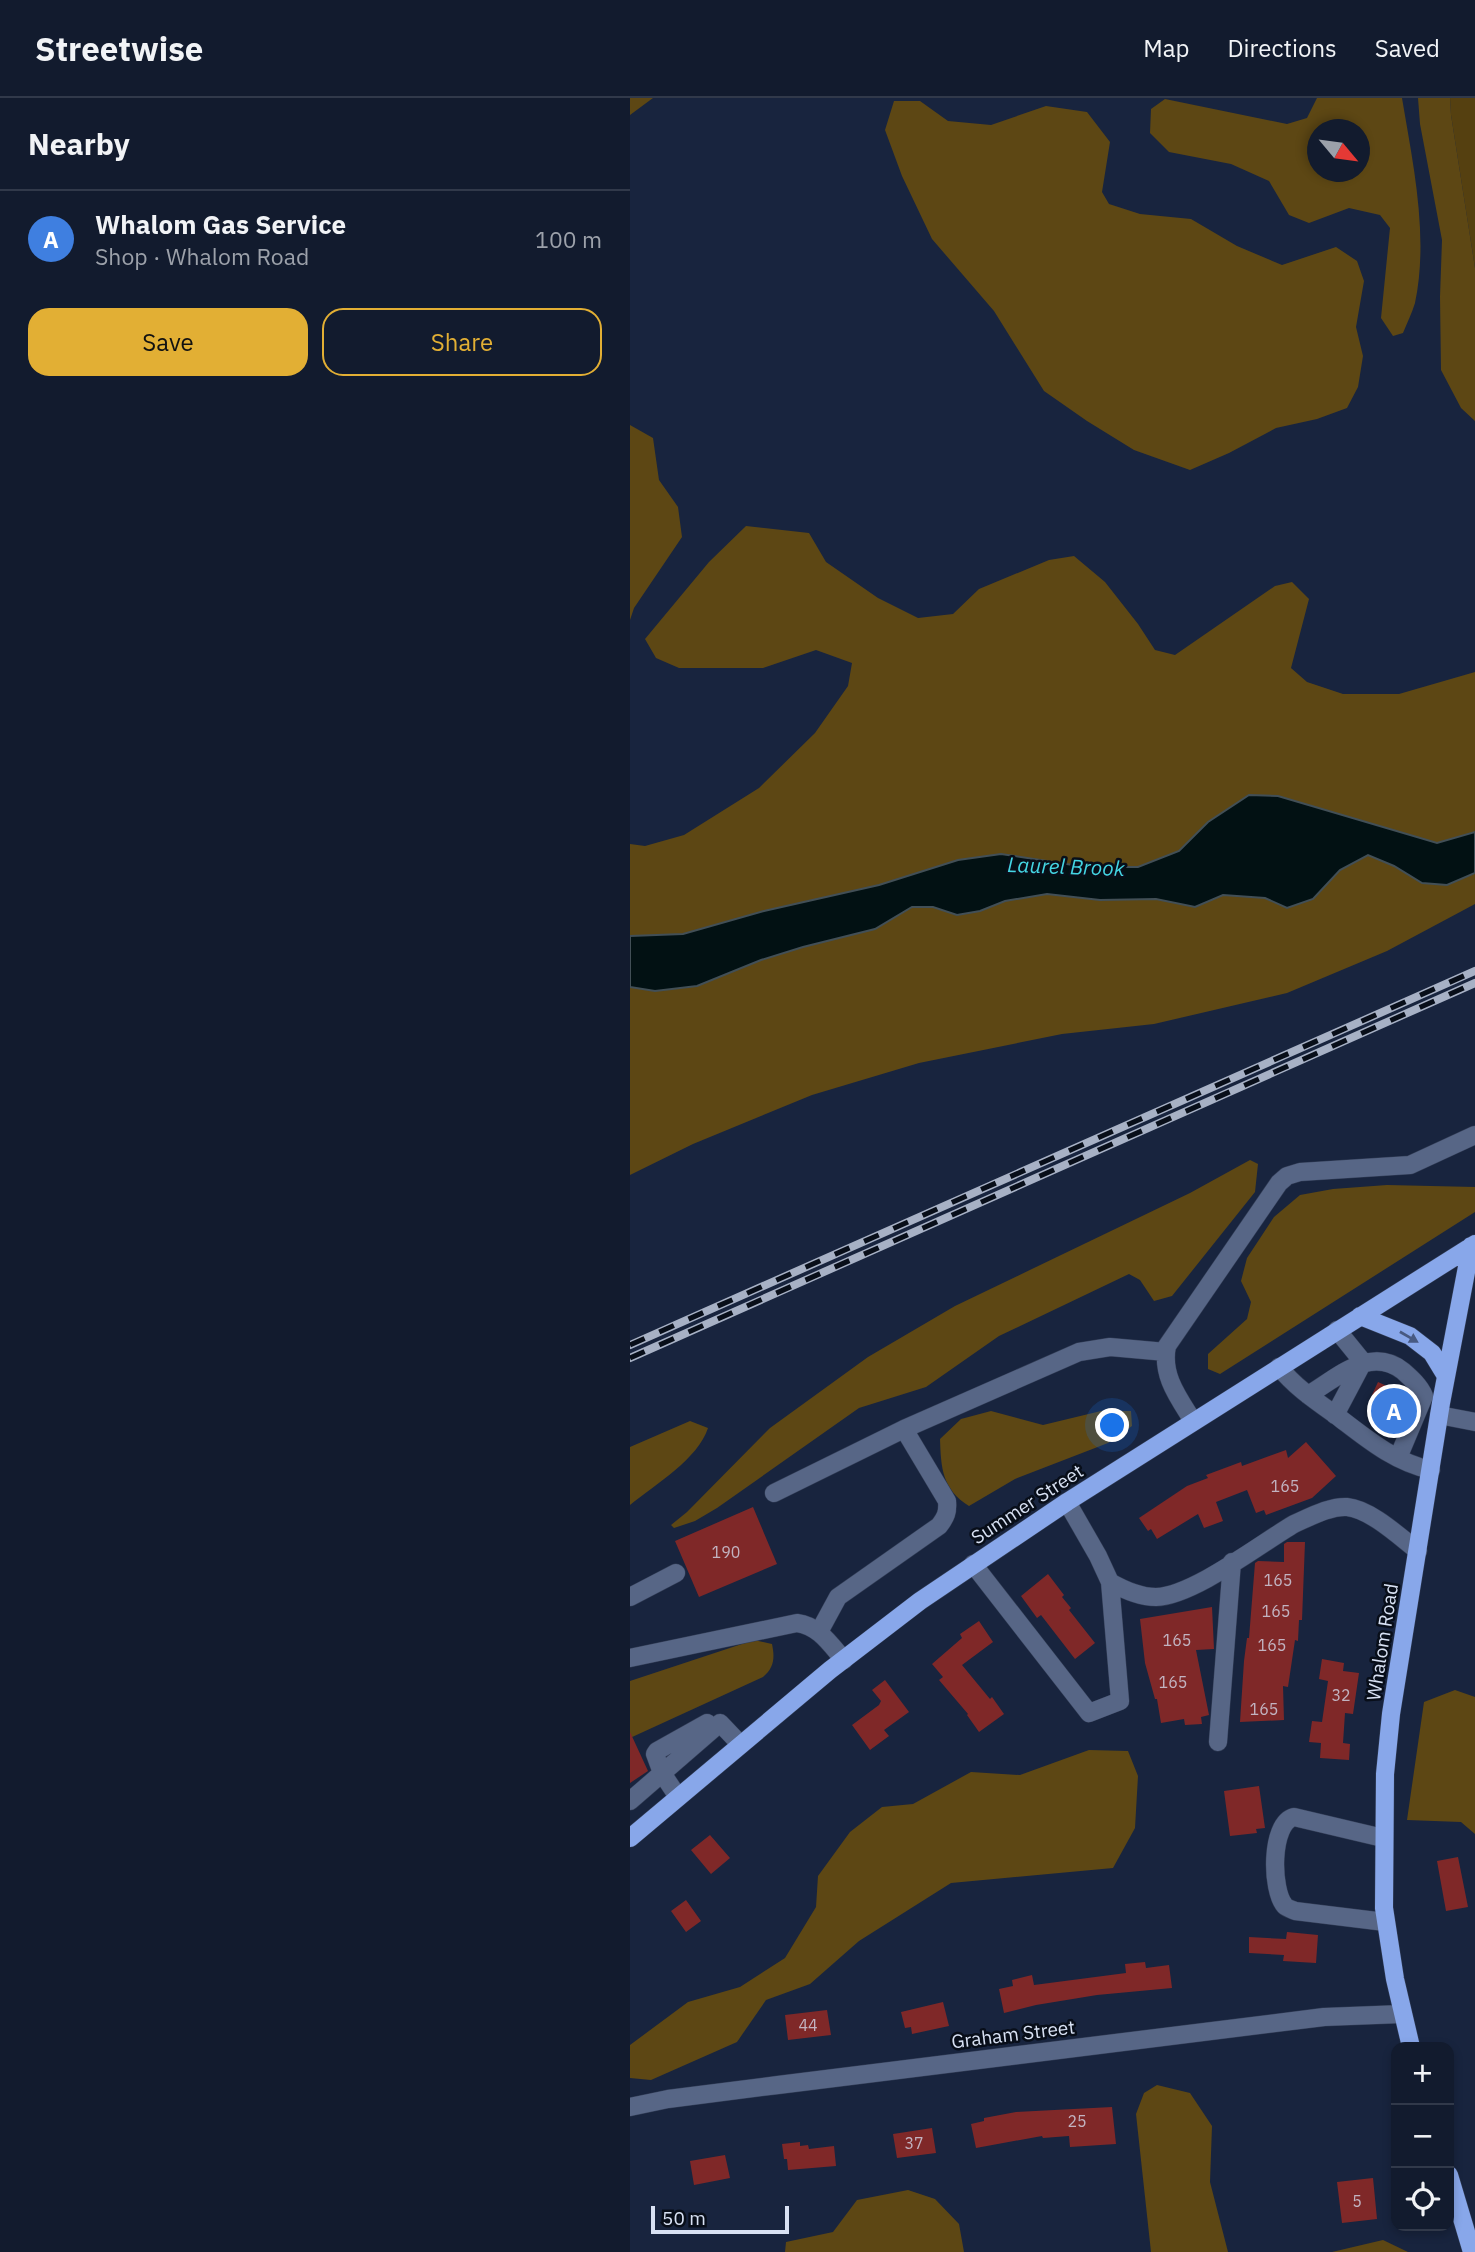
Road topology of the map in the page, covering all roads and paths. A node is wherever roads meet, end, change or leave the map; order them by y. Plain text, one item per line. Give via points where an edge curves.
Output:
1 (1475, 1135) edge
2 (1473, 1245) edge
3 (1360, 1316) junction
4 (1337, 1330) junction
5 (1166, 1352) junction
6 (1363, 1362) junction
7 (1279, 1367) junction
8 (1446, 1376) junction
9 (1308, 1395) junction
10 (1434, 1395) junction
11 (1335, 1415) junction
12 (1439, 1415) junction
13 (1193, 1421) junction
14 (1475, 1422) edge
15 (904, 1429) junction
16 (1398, 1458) junction
17 (1431, 1470) junction
18 (774, 1493) dead end
19 (1067, 1502) junction
20 (1418, 1550) junction
21 (1232, 1562) junction
22 (973, 1564) junction
23 (676, 1573) dead end
24 (1110, 1582) junction
25 (630, 1597) edge
26 (819, 1632) junction
27 (630, 1658) edge
28 (844, 1660) junction
29 (1218, 1742) dead end
30 (740, 1744) junction
31 (662, 1773) junction
32 (678, 1797) junction
33 (630, 1801) edge
34 (630, 1838) edge
35 (1383, 1838) junction
36 (1385, 1922) junction
37 (1402, 2014) junction
38 (1410, 2042) edge
39 (630, 2107) edge
40 (1454, 2192) edge
41 (1472, 2252) edge

1 - 5 street via 1410,1165 1287,1176
2 - 3 main road, Summer Street
2 - 8 main road, Whalom Road
3 - 4 main road, Summer Street
3 -> 8 main road via 1410,1336 1432,1353
4 - 6 street
4 - 7 main road, Summer Street
5 - 13 street via 1170,1382
5 - 15 street via 1110,1347 1079,1352
6 - 9 street
6 - 10 street via 1391,1363
6 - 11 street
7 - 9 street
7 - 13 main road, Summer Street
8 - 10 main road, Whalom Road
9 - 11 street
10 - 12 main road, Whalom Road
10 - 16 street
11 - 16 street
12 - 14 street
12 - 17 main road, Whalom Road
13 - 19 main road, Summer Street
15 - 18 street
15 - 26 street via 947,1501 946,1518 838,1597
16 - 17 street
17 - 20 main road, Whalom Road
19 - 22 main road, Summer Street
19 - 24 street
20 - 21 street via 1368,1515 1340,1507 1294,1524
20 - 35 main road, Whalom Road via 1387,1744
21 - 24 street via 1184,1591 1163,1596 1142,1595
21 - 29 street
22 - 24 street via 1089,1713 1120,1701
22 - 28 main road, Summer Street
23 - 25 street
26 - 27 street via 797,1623
26 - 28 street
28 - 30 main road, Summer Street
30 - 31 street via 719,1723
30 - 32 main road, Summer Street
31 - 32 street
31 - 33 street
32 - 34 main road, Summer Street
35 - 36 main road, Whalom Road
35 - 36 street via 1293,1817 1281,1826 1276,1846 1277,1880 1286,1907
36 - 37 main road, Whalom Road
37 - 38 main road, Whalom Road
37 - 39 street, Graham Street via 1297,2021
40 - 41 main road

